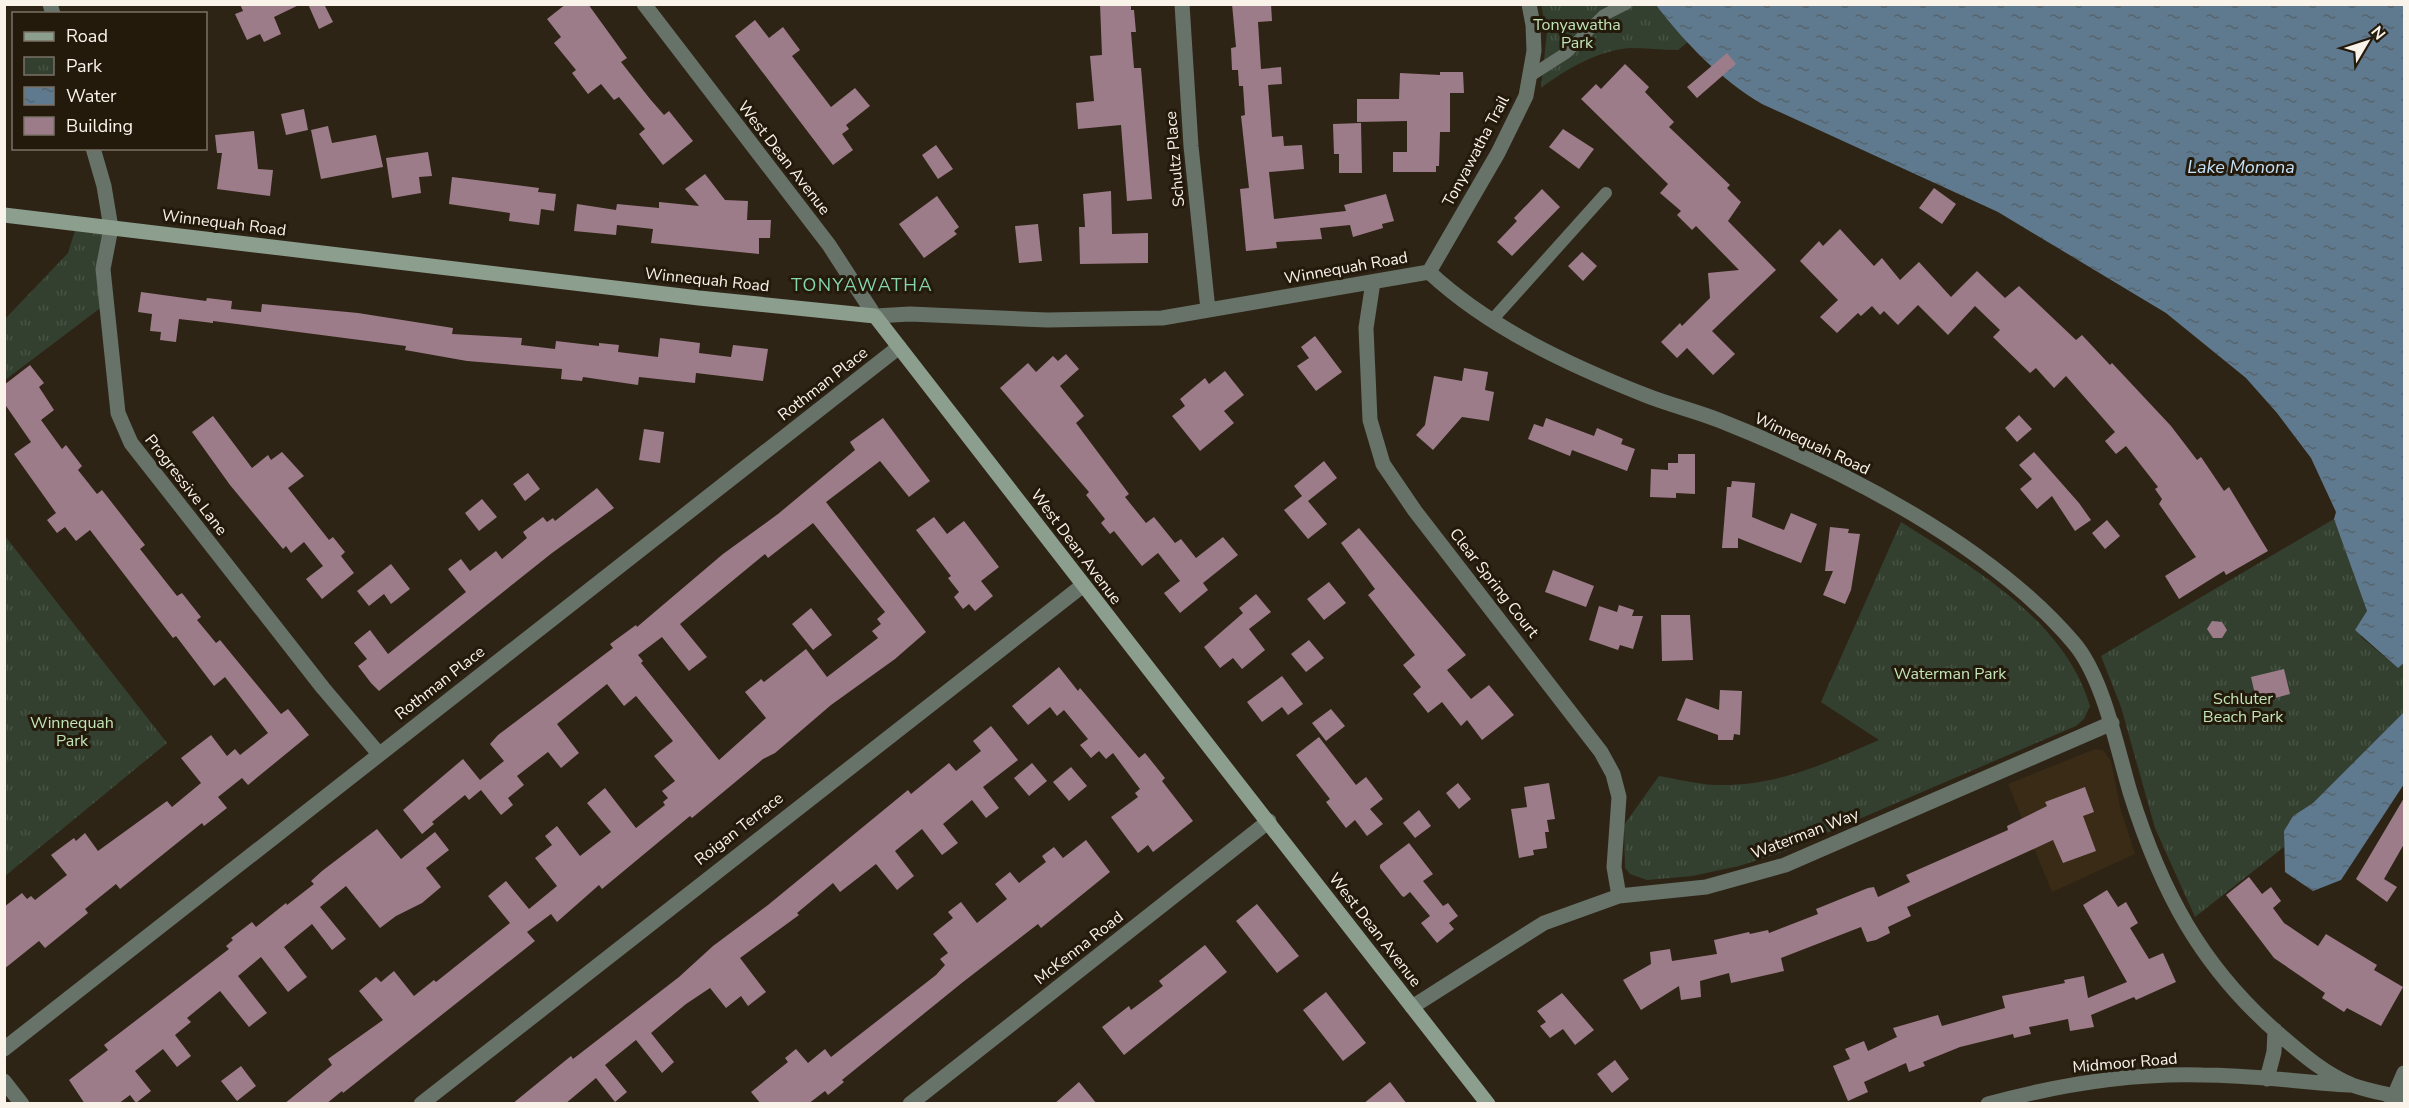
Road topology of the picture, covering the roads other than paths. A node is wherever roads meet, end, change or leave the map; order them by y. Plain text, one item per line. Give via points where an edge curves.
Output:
1 (644, 4) edge
2 (1182, 4) edge
3 (1529, 4) edge
4 (1613, 4) edge
5 (1626, 4) edge
6 (1604, 15) junction
7 (1530, 76) junction
8 (94, 150) edge
9 (1606, 193) dead end
10 (4, 215) edge
11 (111, 228) junction
12 (1429, 272) junction
13 (1373, 282) junction
14 (1208, 310) junction
15 (875, 316) junction
16 (1493, 319) junction
17 (899, 347) junction
18 (1082, 586) junction
19 (2112, 723) junction
20 (379, 754) junction
21 (1269, 821) junction
22 (1619, 896) junction
23 (1412, 1007) junction
24 (2275, 1030) junction
25 (4, 1049) edge
26 (2404, 1073) edge
27 (2267, 1079) junction
28 (4, 1081) edge
29 (2355, 1086) junction
30 (2397, 1099) edge
31 (22, 1104) edge
32 (421, 1104) edge
33 (910, 1104) edge
34 (1488, 1104) edge
35 (1988, 1104) edge

1 - 15 street, West Dean Avenue via 829,245
2 - 14 street, Schultz Place via 1191,146
3 - 7 street, Tonyawatha Trail via 1534,51
4 - 6 lane
5 - 6 lane
6 - 7 lane via 1566,53
7 - 12 street, Tonyawatha Trail via 1526,96 1498,153
8 - 11 street, Progressive Lane
9 - 16 lane
10 - 11 street, Winnequah Road
11 - 15 street, Winnequah Road
11 - 20 street, Progressive Lane via 103,269 118,413 131,444
12 - 13 street, Winnequah Road
12 - 16 street, Winnequah Road via 1450,292
13 - 14 street, Winnequah Road
13 - 22 street, Clear Spring Court via 1366,328 1370,420 1383,464 1601,752 1619,797 1614,867
14 - 15 street, Winnequah Road via 1162,318 1107,320
15 - 17 street, West Dean Avenue
16 - 19 street, Winnequah Road via 1576,366 1721,421 1848,478 1986,562 2073,641 2083,654
17 - 18 street, West Dean Avenue
17 - 20 street, Rothman Place
18 - 21 street, West Dean Avenue
18 - 32 street, Roigan Terrace
19 - 22 street, Waterman Way via 1785,864 1706,887
19 - 24 street, Winnequah Road via 2149,850 2179,912 2205,957 2240,998
20 - 25 street, Rothman Place
21 - 23 street, West Dean Avenue
21 - 33 street, McKenna Road
22 - 23 street, Waterman Way via 1544,923
23 - 34 street, West Dean Avenue
24 - 27 street
24 - 29 street, Winnequah Road via 2321,1068
26 - 30 street
27 - 29 street, Midmoor Road
27 - 35 street, Midmoor Road via 2157,1075 2079,1084
28 - 31 street
29 - 30 street, Winnequah Road

